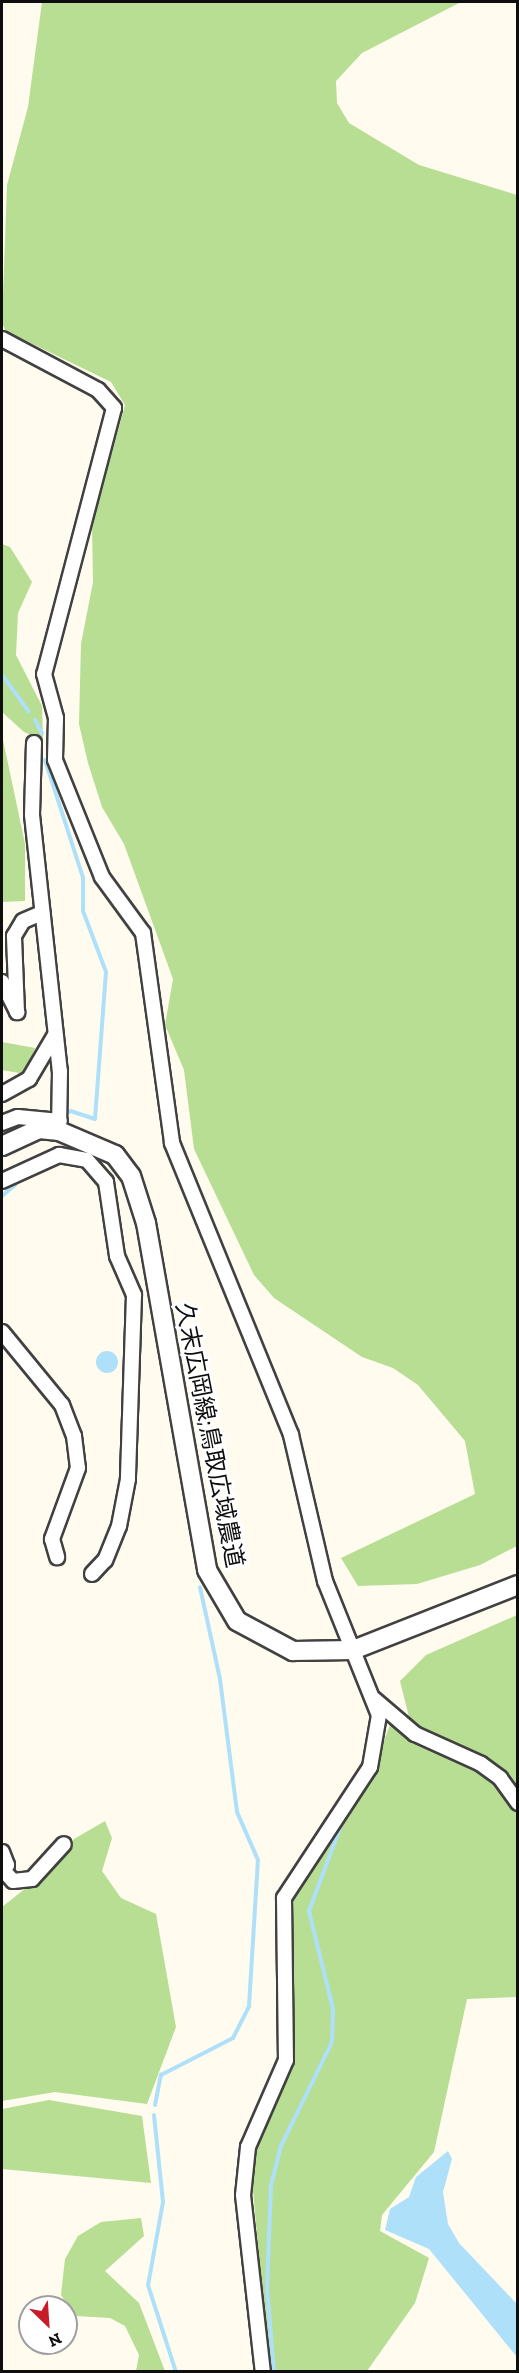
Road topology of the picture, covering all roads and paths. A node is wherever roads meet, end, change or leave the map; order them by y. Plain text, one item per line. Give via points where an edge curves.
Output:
1 (2, 339) edge
2 (34, 743) dead end
3 (42, 912) junction
4 (2, 982) edge
5 (55, 1035) junction
6 (2, 1094) edge
7 (2, 1123) edge
8 (60, 1126) junction
9 (2, 1146) edge
10 (2, 1181) edge
11 (2, 1332) edge
12 (57, 1557) dead end
13 (92, 1574) dead end
14 (518, 1585) edge
15 (353, 1650) junction
16 (372, 1697) junction
17 (518, 1803) edge
18 (64, 1844) dead end
19 (2, 1852) edge
20 (2, 1869) edge
21 (263, 2372) edge

1 - 15 street via 98,390 114,408 44,674 56,718 55,760 102,877 143,933 172,1143 291,1435 325,1581
2 - 3 street via 32,815
3 - 4 street via 23,921 14,936 17,1012
3 - 5 street
5 - 6 street via 29,1079
5 - 8 street
7 - 8 street via 18,1117
8 - 9 street, 久末広岡線;鳥取広域農道 via 39,1129
8 - 15 street, 久末広岡線;鳥取広域農道 via 115,1155 131,1176 146,1222 207,1570 224,1602 237,1621 293,1652
10 - 13 street via 59,1155 87,1160 106,1182 117,1256 134,1295 128,1479 118,1526 105,1560
11 - 12 street via 62,1405 75,1436 78,1468 52,1539
14 - 15 street, 久末広岡線;鳥取広域農道
15 - 16 street
16 - 17 street via 415,1734 481,1764
16 - 21 street via 380,1724 370,1767 284,1898 286,2060 248,2146 243,2194
18 - 20 street via 32,1879 13,1881
19 - 20 street via 7,1864

